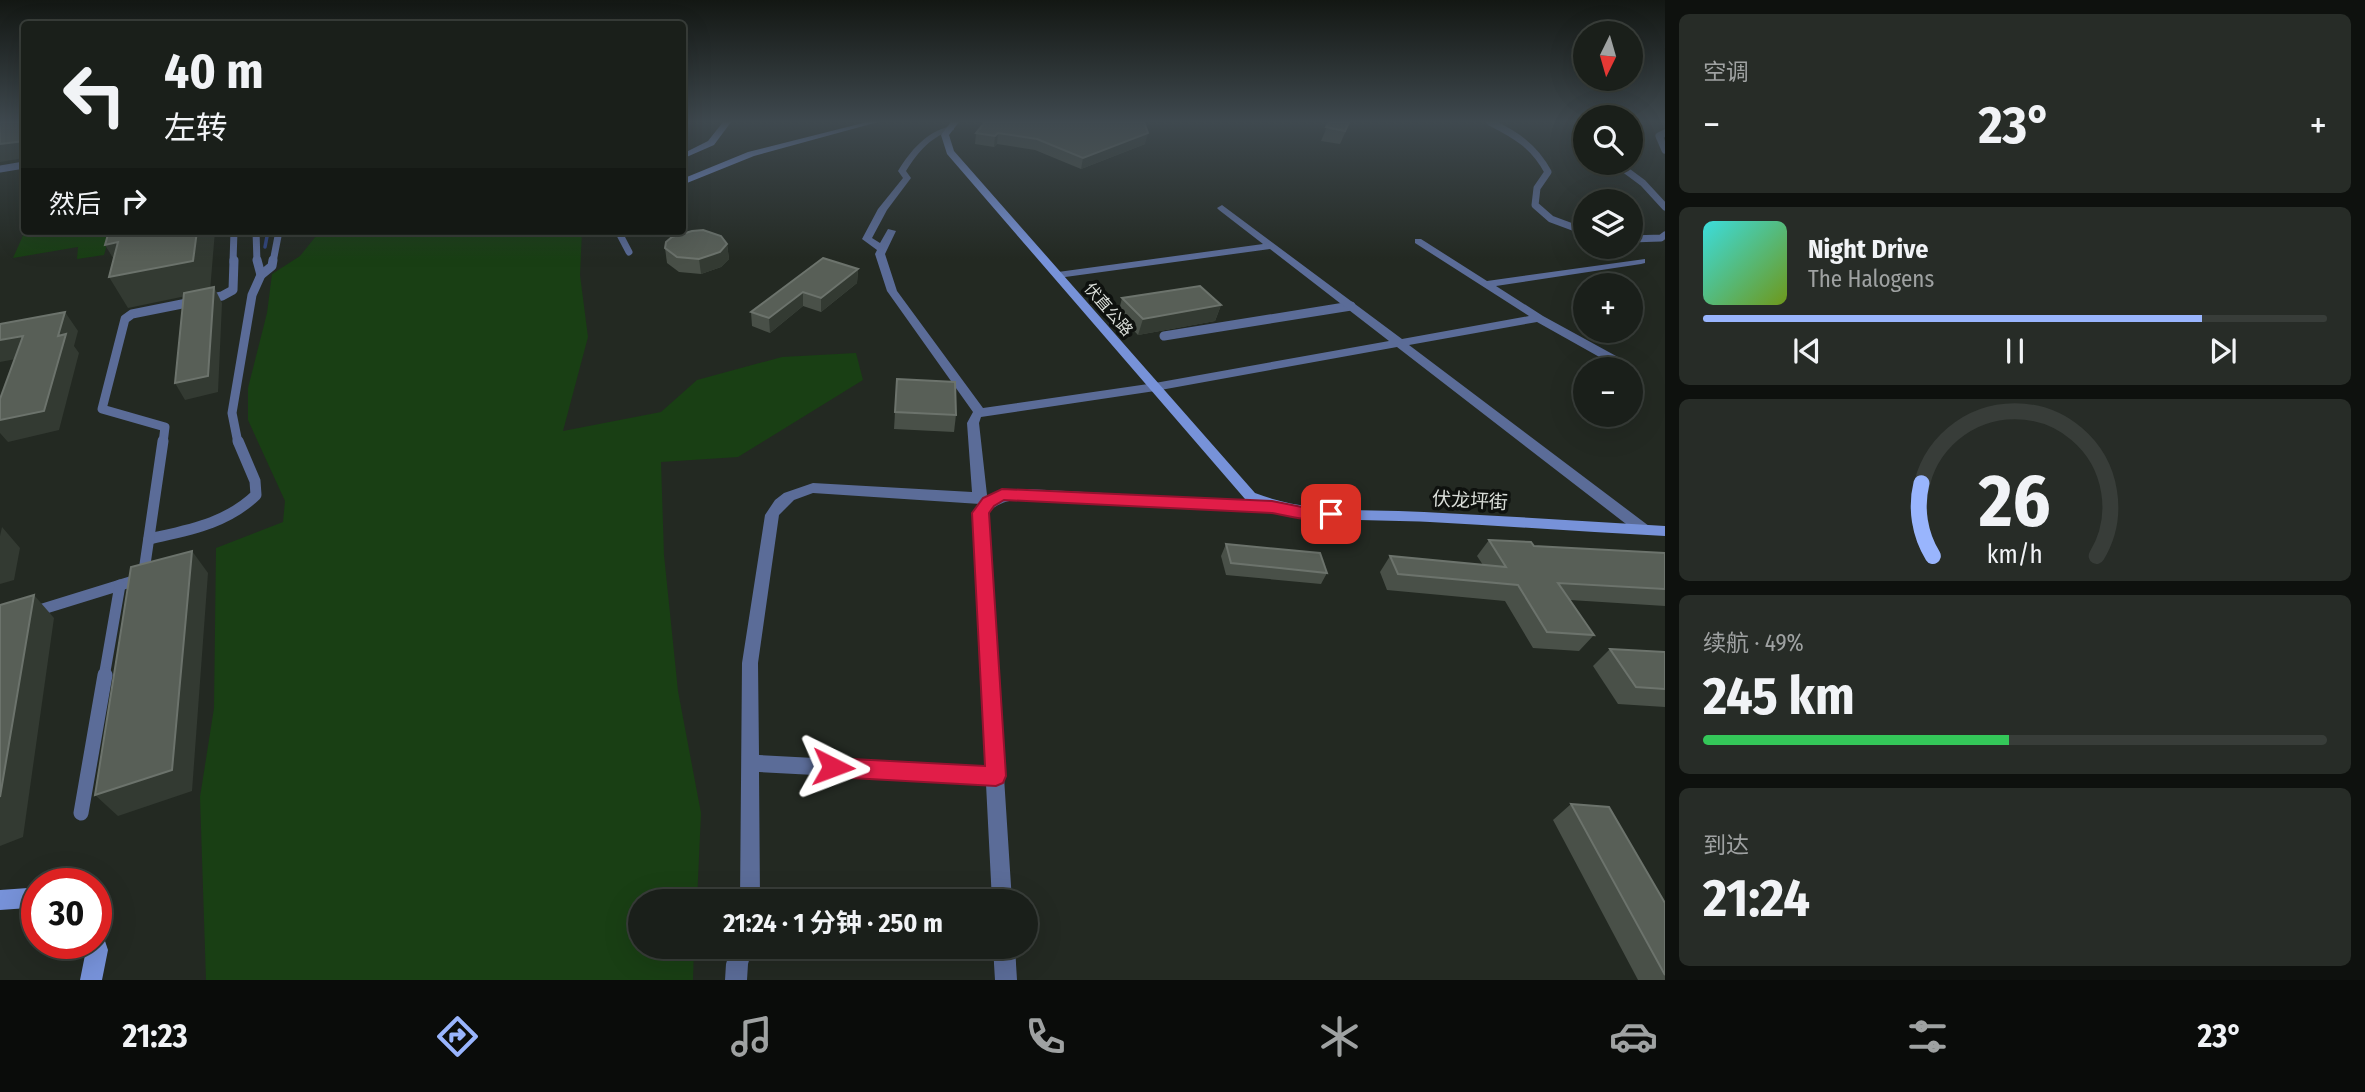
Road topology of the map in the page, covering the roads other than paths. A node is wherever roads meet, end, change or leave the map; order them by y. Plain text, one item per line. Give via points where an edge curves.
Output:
1 (717, 168) edge
2 (905, 168) edge
3 (964, 168) edge
4 (1546, 168) edge
5 (1632, 175) edge
6 (686, 180) edge
7 (1665, 207) edge
8 (1222, 208) dead end
9 (1573, 227) edge
10 (891, 231) dead end
11 (234, 235) edge
12 (256, 235) edge
13 (278, 235) edge
14 (620, 235) edge
15 (1665, 235) edge
16 (1643, 239) edge
17 (1418, 242) dead end
18 (1272, 246) junction
19 (883, 249) junction
20 (629, 252) dead end
21 (1642, 261) dead end
22 (261, 275) junction
23 (1058, 275) junction
24 (1486, 284) junction
25 (1351, 306) junction
26 (1539, 318) junction
27 (1164, 336) dead end
28 (1399, 343) junction
29 (1609, 357) edge
30 (1155, 387) junction
31 (980, 413) junction
32 (984, 499) junction
33 (1272, 507) junction
34 (1644, 530) junction
35 (1665, 531) edge
36 (149, 539) junction
37 (120, 585) junction
38 (27, 614) edge
39 (752, 763) junction
40 (996, 776) junction
41 (80, 813) dead end
42 (750, 889) edge
43 (1001, 889) edge
44 (21, 898) edge
45 (0, 900) edge
46 (95, 959) edge
47 (739, 959) edge
48 (1005, 959) edge
49 (91, 980) edge
50 (736, 980) edge
51 (1006, 980) edge

1 - 6 main road
2 - 19 street via 902,172 907,178 867,239
3 - 23 main road, 伏直公路
4 - 9 lane via 1535,205 1551,219
5 - 7 lane
8 - 18 street
10 - 19 street
11 - 36 lane via 233,290 125,319 102,409 165,427
12 - 22 lane
13 - 22 lane via 272,266
14 - 20 lane
15 - 16 lane
17 - 24 street
18 - 23 street
18 - 25 street
19 - 31 street via 880,254 892,291
21 - 24 street
22 - 36 lane via 252,295 232,413 256,495 246,506 213,523
23 - 30 main road, 伏直公路
24 - 26 street
25 - 27 lane
25 - 28 street
26 - 28 street
26 - 29 street
28 - 30 street
28 - 34 street
30 - 31 street
30 - 33 main road, 伏直公路 via 1243,489
31 - 32 street via 973,423
32 - 33 street via 1028,494
32 - 39 street via 813,488 794,492 780,502 772,515 750,663
32 - 40 street via 980,513
33 - 34 main road, 伏龙坪街 via 1307,513
34 - 35 main road, 伏龙坪街
36 - 37 lane via 143,578
37 - 38 lane
37 - 41 lane
39 - 40 street
39 - 42 street
40 - 43 street
44 - 45 main road
46 - 49 main road
47 - 50 street
48 - 51 street

